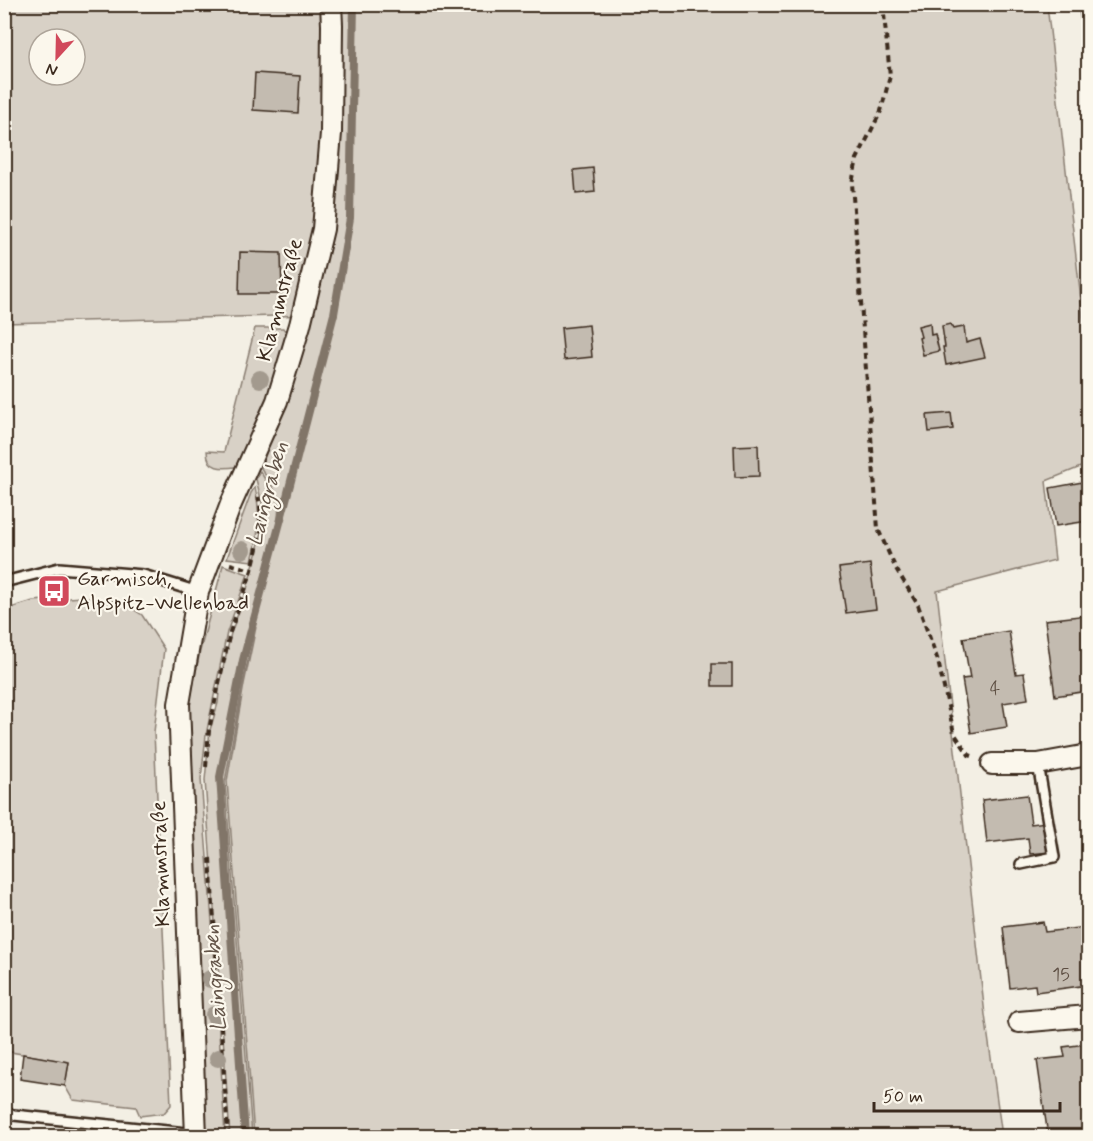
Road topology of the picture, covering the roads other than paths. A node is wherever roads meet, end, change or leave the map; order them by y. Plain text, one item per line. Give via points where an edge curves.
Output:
1 (331, 4) edge
2 (4, 582) edge
3 (198, 592) junction
4 (1089, 755) edge
5 (992, 764) road end
6 (1038, 764) junction
7 (1021, 864) dead end
8 (1089, 1016) edge
9 (1019, 1022) dead end
10 (4, 1114) edge
11 (196, 1136) edge

1 - 3 street, Klammstraße via 331,133 323,229 277,400
2 - 3 lane via 59,568 142,575
3 - 11 street, Klammstraße via 179,704
4 - 6 street
5 - 6 street
6 - 7 lane via 1054,857
8 - 9 street
10 - 11 lane

